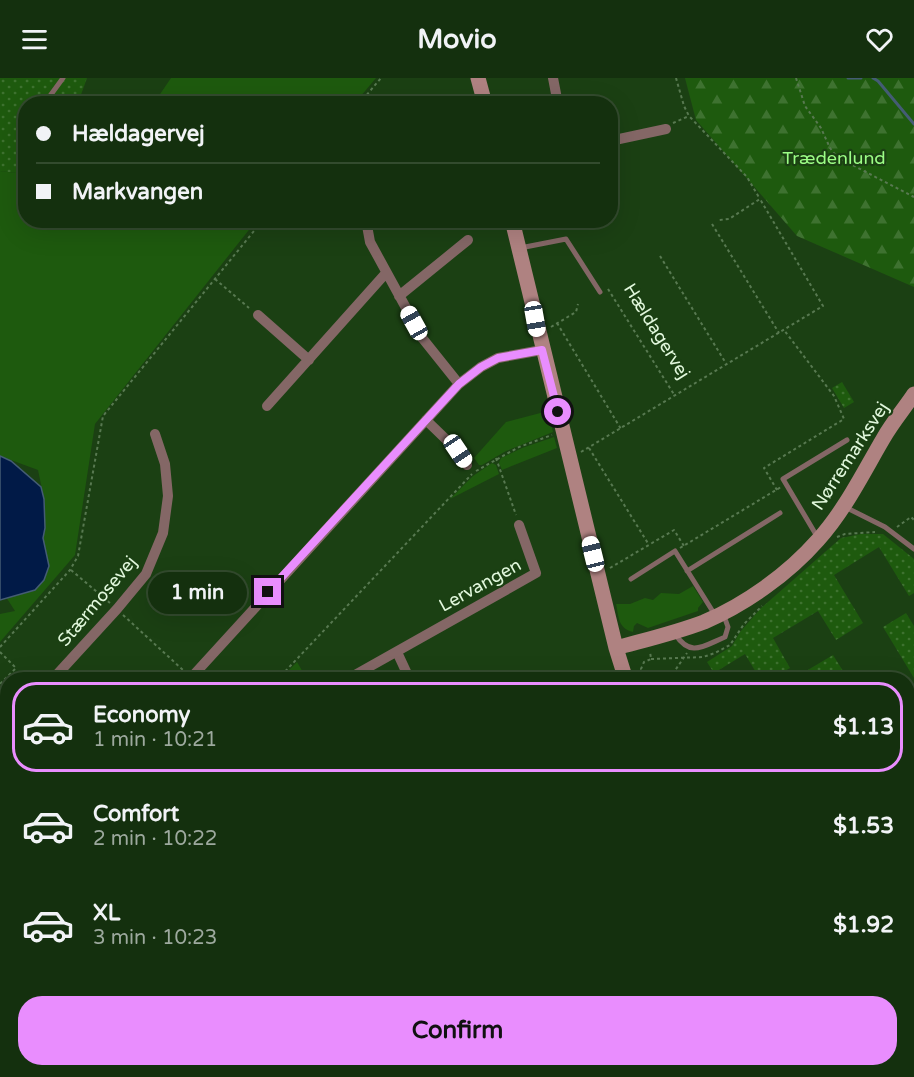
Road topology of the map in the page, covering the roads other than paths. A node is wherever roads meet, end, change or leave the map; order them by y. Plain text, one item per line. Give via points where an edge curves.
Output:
1 (63, 78) edge
2 (478, 78) edge
3 (553, 78) edge
4 (50, 96) edge
5 (483, 96) edge
6 (556, 96) edge
7 (666, 129) road end
8 (618, 139) edge
9 (367, 228) edge
10 (514, 228) edge
11 (468, 240) dead end
12 (518, 248) junction
13 (386, 273) junction
14 (600, 292) dead end
15 (399, 296) junction
16 (258, 315) road end
17 (542, 350) junction
18 (309, 360) junction
19 (459, 384) junction
20 (914, 394) edge
21 (267, 406) dead end
22 (426, 420) junction
23 (155, 434) dead end
24 (847, 440) dead end
25 (467, 465) dead end
26 (843, 506) junction
27 (780, 513) dead end
28 (519, 525) road end
29 (819, 539) junction
30 (914, 549) edge
31 (687, 571) junction
32 (631, 579) dead end
33 (720, 615) junction
34 (674, 632) junction
35 (616, 648) junction
36 (397, 652) junction
37 (59, 672) edge
38 (196, 672) edge
39 (361, 672) edge
40 (406, 672) edge
41 (624, 672) edge

1 - 4 lane
2 - 5 street
3 - 6 street
7 - 8 street
9 - 13 street
10 - 12 street
11 - 15 street
12 - 14 lane, Hældagervej via 567,238
12 - 17 street
13 - 15 street
13 - 18 street
15 - 19 street via 423,339
16 - 18 street
17 - 19 street via 498,358
17 - 35 street
18 - 21 street
19 - 22 street
20 - 26 street, Nørremarksvej
22 - 25 street
22 - 38 street
23 - 37 street, Stærmosevej via 165,464 168,496 163,533 146,573
24 - 29 lane, Nørremarksvej via 783,479
26 - 29 street, Nørremarksvej
26 - 30 lane via 891,531
27 - 31 lane
28 - 36 street, Lervangen via 536,573
29 - 33 street, Nørremarksvej via 762,588
31 - 32 lane via 675,551
31 - 33 lane
33 - 34 street, Nørremarksvej
33 - 34 lane via 728,627 725,637 700,648 682,645
34 - 35 street, Nørremarksvej
35 - 41 street
36 - 39 street, Lervangen
36 - 40 street

